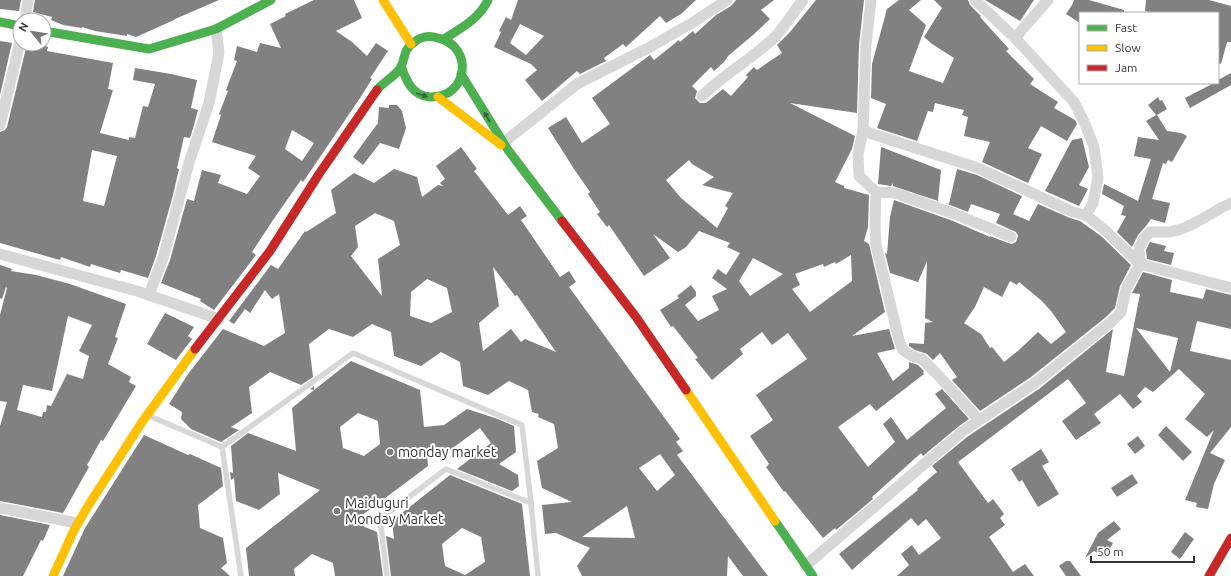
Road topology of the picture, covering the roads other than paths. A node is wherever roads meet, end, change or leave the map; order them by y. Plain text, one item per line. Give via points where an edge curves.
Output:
1 (28, 0) edge
2 (383, 0) edge
3 (488, 0) edge
4 (727, 0) edge
5 (803, 0) edge
6 (871, 0) edge
7 (975, 0) edge
8 (1048, 0) edge
9 (266, 1) edge
10 (26, 12) edge
11 (0, 22) edge
12 (12, 24) edge
13 (216, 29) junction
14 (52, 32) edge
15 (444, 39) junction
16 (1016, 39) junction
17 (411, 44) junction
18 (18, 52) edge
19 (401, 66) junction
20 (461, 74) junction
21 (702, 96) dead end
22 (438, 97) junction
23 (0, 125) edge
24 (863, 131) junction
25 (505, 146) junction
26 (876, 192) junction
27 (1231, 204) edge
28 (1086, 215) junction
29 (1011, 237) dead end
30 (0, 254) edge
31 (1140, 264) junction
32 (1231, 288) edge
33 (149, 295) junction
34 (219, 319) junction
35 (146, 415) junction
36 (979, 420) junction
37 (222, 447) junction
38 (531, 503) junction
39 (0, 508) edge
40 (78, 524) junction
41 (1231, 538) edge
42 (805, 566) junction
43 (53, 576) edge
44 (241, 576) edge
45 (387, 576) edge
46 (538, 576) edge
47 (814, 576) edge
48 (1209, 576) edge

1 - 10 street
2 - 17 main road
3 - 15 main road via 472,21
4 - 25 street via 680,30 577,84
5 - 21 street via 777,34
6 - 24 street via 866,45
7 - 16 street
8 - 16 street
9 - 13 main road
11 - 12 main road
13 - 14 main road via 149,49
13 - 33 street via 219,53 209,103
15 - 17 main road via 427,37
15 - 20 main road via 453,45 459,54
16 - 28 street via 1074,102 1085,124 1094,147 1098,177 1093,203
17 - 19 main road via 404,54
18 - 23 street
19 -> 22 main road via 408,87 416,94
19 - 34 main road via 380,86 333,152 271,250
20 - 22 main road via 455,87
25 -> 20 main road
22 - 25 main road
24 - 26 street via 858,154 859,176
24 - 28 street via 978,168 1073,212
25 - 42 main road via 636,317
26 - 29 street via 896,193
26 - 36 street via 876,245 903,350 922,359
27 - 31 street via 1186,227 1169,232 1150,232 1139,249
28 - 31 street
30 - 33 street
31 - 32 street
31 - 36 street via 1126,289 1122,312 1035,383
33 - 34 street
34 - 35 main road
35 - 37 lane
35 - 40 main road
36 - 42 street
37 - 38 lane via 353,353 522,425
37 - 44 lane
38 - 45 lane via 446,469 380,519
38 - 46 lane
39 - 40 street
40 - 43 main road
41 - 48 main road
42 - 47 main road

